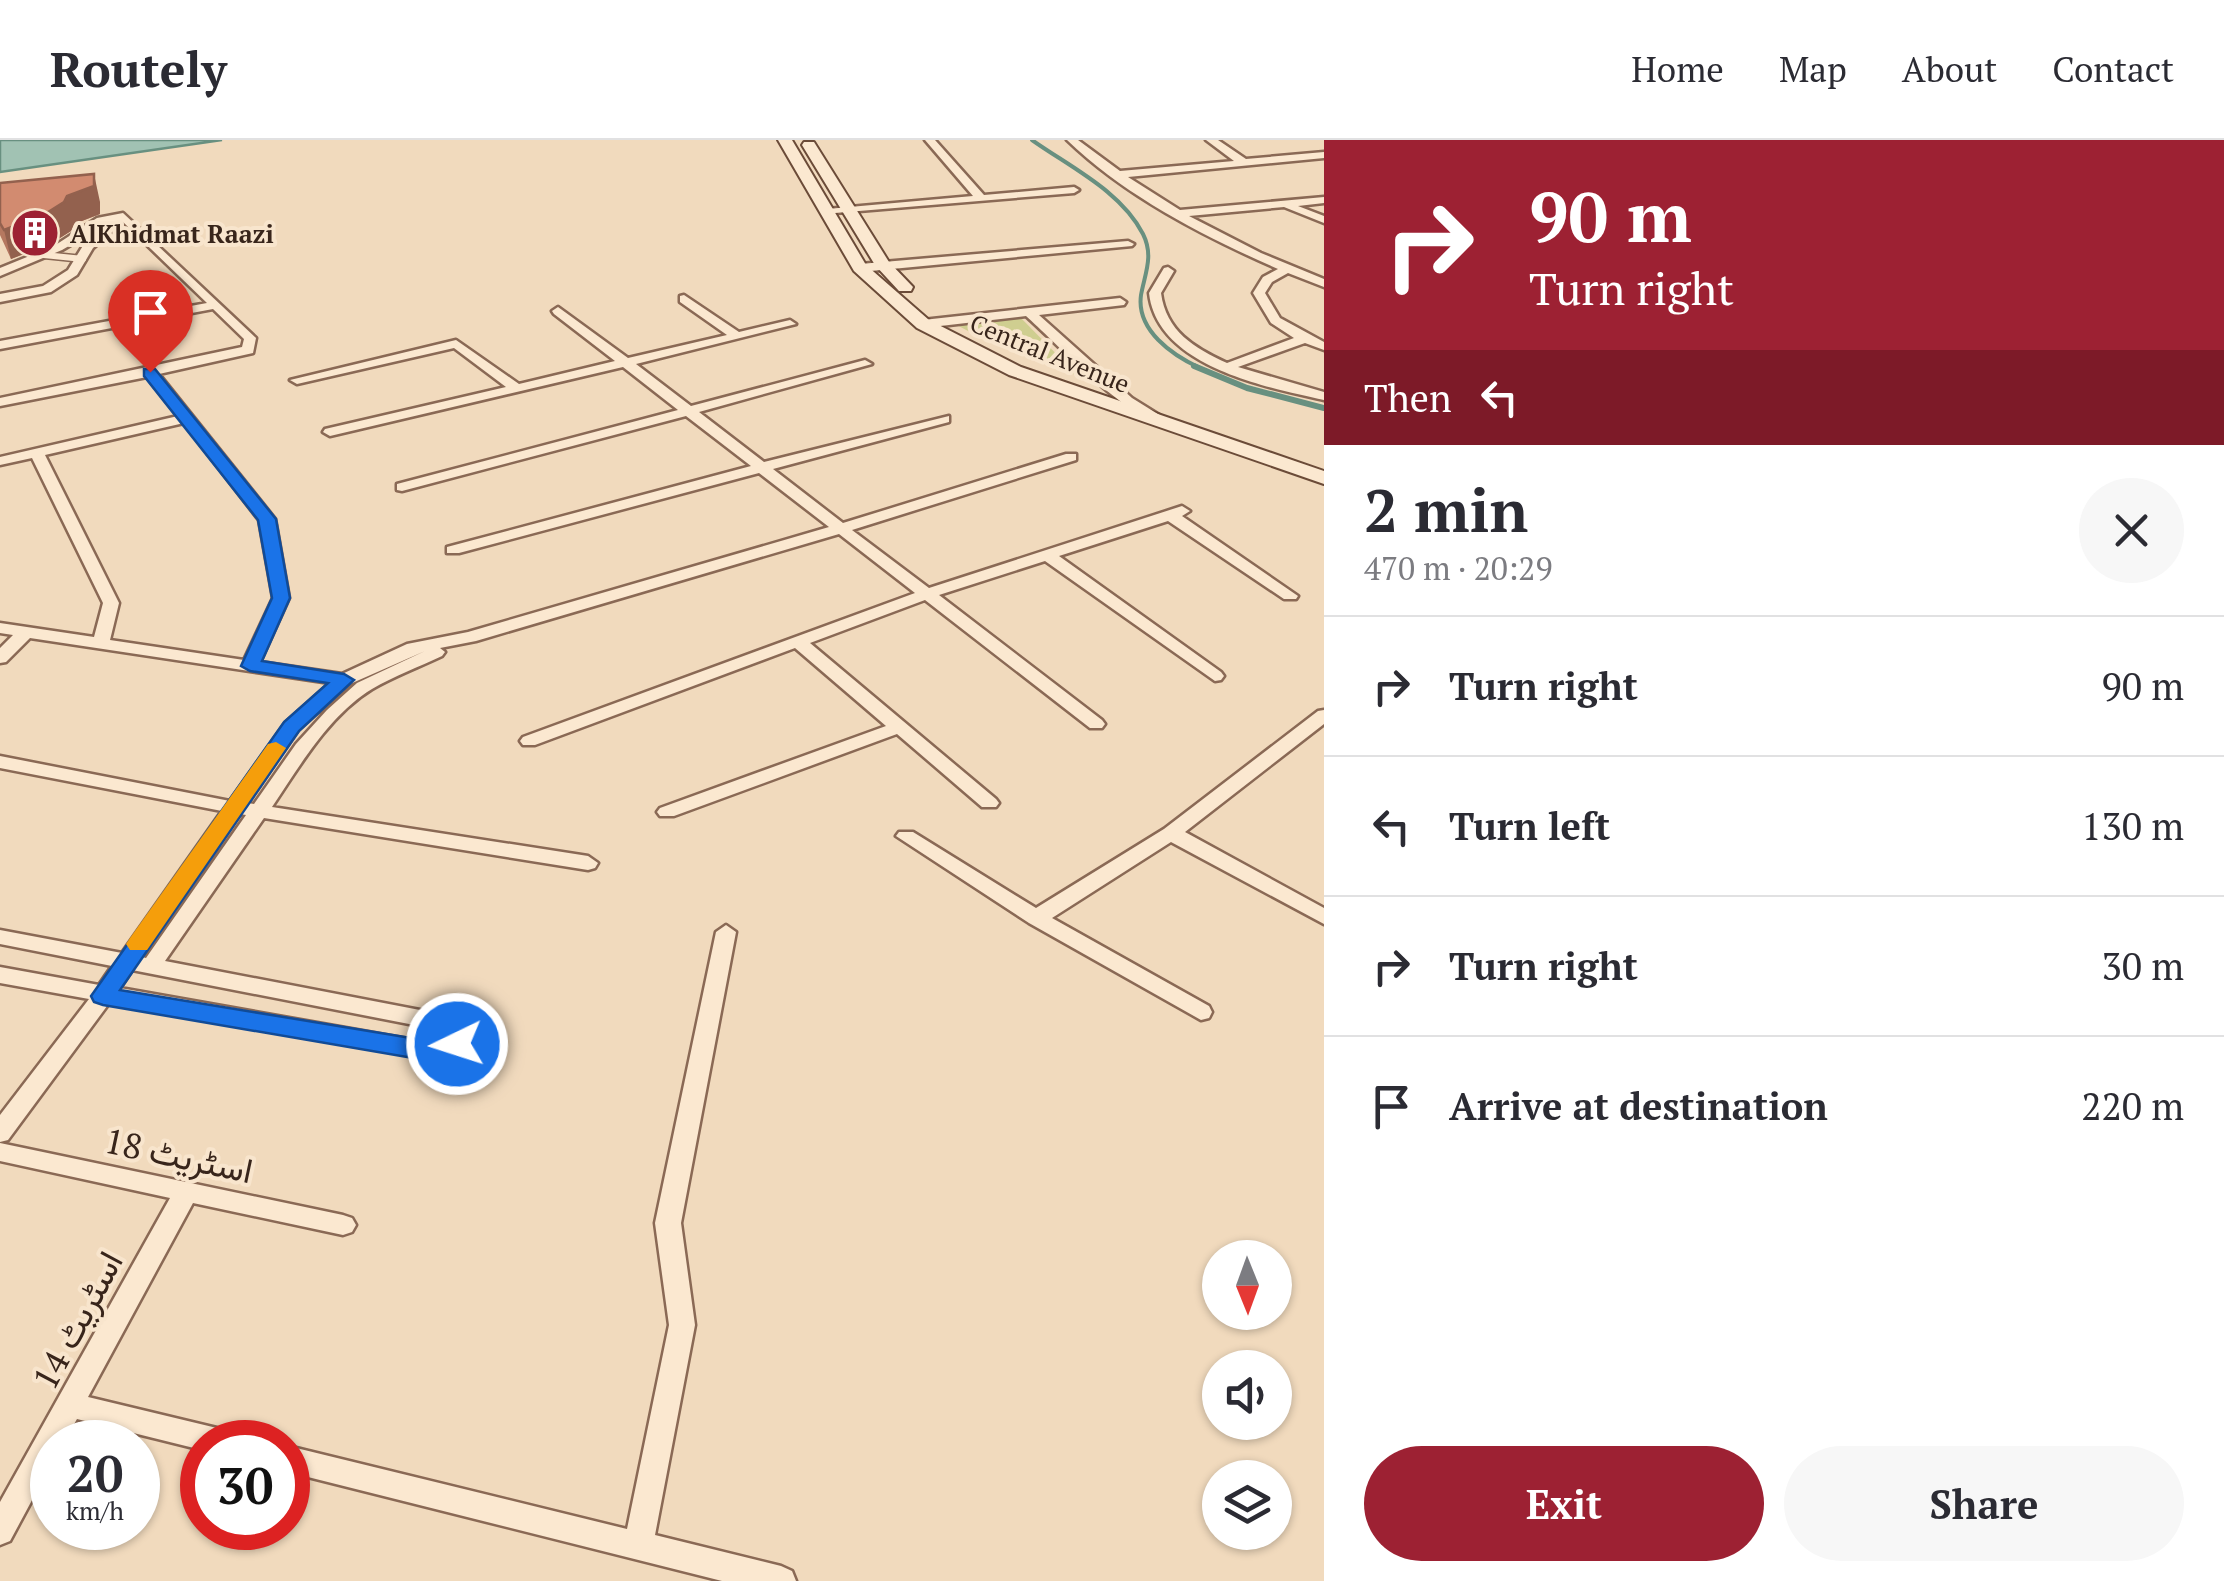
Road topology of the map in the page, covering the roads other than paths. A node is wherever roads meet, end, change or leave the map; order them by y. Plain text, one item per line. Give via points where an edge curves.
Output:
1 (785, 140) edge
2 (806, 140) edge
3 (930, 140) edge
4 (1072, 140) edge
5 (1212, 140) edge
6 (1324, 155) edge
7 (1243, 162) junction
8 (1115, 175) junction
9 (1074, 190) dead end
10 (982, 199) junction
11 (1324, 200) edge
12 (1284, 204) junction
13 (851, 210) junction
14 (827, 212) junction
15 (1175, 214) junction
16 (123, 216) junction
17 (1324, 220) edge
18 (1128, 244) dead end
19 (44, 255) junction
20 (83, 259) junction
21 (883, 266) junction
22 (860, 268) junction
23 (1285, 270) junction
24 (0, 272) edge
25 (1168, 272) dead end
26 (1324, 284) edge
27 (0, 298) edge
28 (684, 299) dead end
29 (1120, 302) dead end
30 (216, 306) junction
31 (558, 311) dead end
32 (1028, 311) junction
33 (944, 320) junction
34 (790, 324) dead end
35 (923, 324) junction
36 (738, 337) junction
37 (1304, 339) junction
38 (0, 345) edge
39 (1324, 346) edge
40 (628, 362) junction
41 (864, 364) dead end
42 (1227, 367) junction
43 (150, 372) junction
44 (297, 380) dead end
45 (516, 388) junction
46 (1324, 396) edge
47 (1127, 401) junction
48 (0, 402) edge
49 (691, 410) junction
50 (189, 418) junction
51 (944, 419) dead end
52 (1164, 424) junction
53 (330, 432) dead end
54 (38, 453) junction
55 (1071, 457) dead end
56 (0, 460) edge
57 (1324, 464) edge
58 (764, 467) junction
59 (1324, 478) edge
60 (402, 487) dead end
61 (843, 528) junction
62 (453, 550) dead end
63 (1046, 554) junction
64 (927, 594) junction
65 (1290, 596) dead end
66 (0, 628) edge
67 (25, 632) junction
68 (470, 637) junction
69 (798, 641) junction
70 (101, 643) junction
71 (0, 658) edge
72 (250, 666) junction
73 (1215, 676) dead end
74 (344, 680) junction
75 (1324, 715) edge
76 (1096, 724) dead end
77 (900, 728) junction
78 (529, 741) dead end
79 (0, 762) edge
80 (989, 803) dead end
81 (232, 807) junction
82 (259, 811) junction
83 (667, 812) dead end
84 (1171, 832) junction
85 (906, 836) dead end
86 (588, 863) dead end
87 (1324, 916) edge
88 (1036, 918) junction
89 (726, 932) dead end
90 (0, 937) edge
91 (127, 960) junction
92 (152, 966) junction
93 (0, 975) edge
94 (103, 996) junction
95 (1202, 1012) dead end
96 (0, 1133) edge
97 (0, 1152) edge
98 (186, 1193) junction
99 (342, 1226) dead end
100 (72, 1405) junction
101 (180, 1432) edge
102 (310, 1464) edge
103 (0, 1532) edge
104 (638, 1546) junction
105 (770, 1580) edge

1 - 14 street, Central Avenue
2 - 13 street, Central Avenue
3 - 10 street
4 - 8 street
5 - 7 street
6 - 7 street
7 - 8 street
8 - 15 street
9 - 10 street
10 - 13 street
11 - 12 street
12 - 15 street
12 - 17 street
13 - 14 street
13 - 21 street, Central Avenue
14 - 22 street, Central Avenue
15 - 23 street
16 - 19 street via 100,220
16 - 20 street via 88,246
16 - 30 street
18 - 21 street
19 - 20 lane
19 - 24 street
20 - 27 street via 47,290
21 - 22 street
21 - 33 street, Central Avenue
22 - 35 street, Central Avenue
23 - 26 street
23 - 37 street via 1259,293 1263,308
25 - 42 street via 1155,292 1160,317 1184,343
28 - 36 street
29 - 32 street
30 - 38 street
30 - 43 street via 250,338 248,350
31 - 40 street
32 - 33 street
32 - 47 street
33 - 35 street
33 - 47 street, Central Avenue via 998,351
34 - 36 street
35 - 52 street, Central Avenue via 1015,371
36 - 40 street
37 - 39 street
37 - 42 street
40 - 45 street
40 - 49 street
41 - 49 street
42 - 46 street
43 - 48 street
43 - 50 street
44 - 45 street via 456,344
45 - 53 street
47 - 52 street
47 - 57 street, Central Avenue
49 - 58 street
49 - 60 street
50 - 54 street
50 - 72 street via 267,519 281,598
51 - 58 street
52 - 59 street, Central Avenue
54 - 56 street
54 - 70 street via 111,604
55 - 61 street
58 - 61 street
58 - 62 street
61 - 64 street
61 - 68 street
63 - 64 street
63 - 65 street via 1176,513
63 - 73 street
64 - 69 street
64 - 76 street
66 - 67 street
67 - 70 street
67 - 71 street
68 - 74 street via 413,648
68 - 82 street via 350,697
69 - 77 street
69 - 78 street
70 - 72 street
72 - 74 street
74 - 81 street via 292,726
75 - 84 street
77 - 80 street
77 - 83 street
79 - 81 street
81 - 82 street
81 - 91 street
82 - 86 street
82 - 92 street
84 - 87 street
84 - 88 street
85 - 88 street
88 - 95 street
89 - 104 street via 668,1223 682,1325
90 - 91 street
91 - 92 street
91 - 94 street
92 - 94 street via 452,1024 460,1038 436,1052
93 - 94 street
94 - 96 street
97 - 98 street, اسٹریٹ 18
98 - 99 street, اسٹریٹ 18
98 - 100 street, اسٹریٹ 14
100 - 101 street
100 - 103 street, اسٹریٹ 14
102 - 104 street
104 - 105 street

